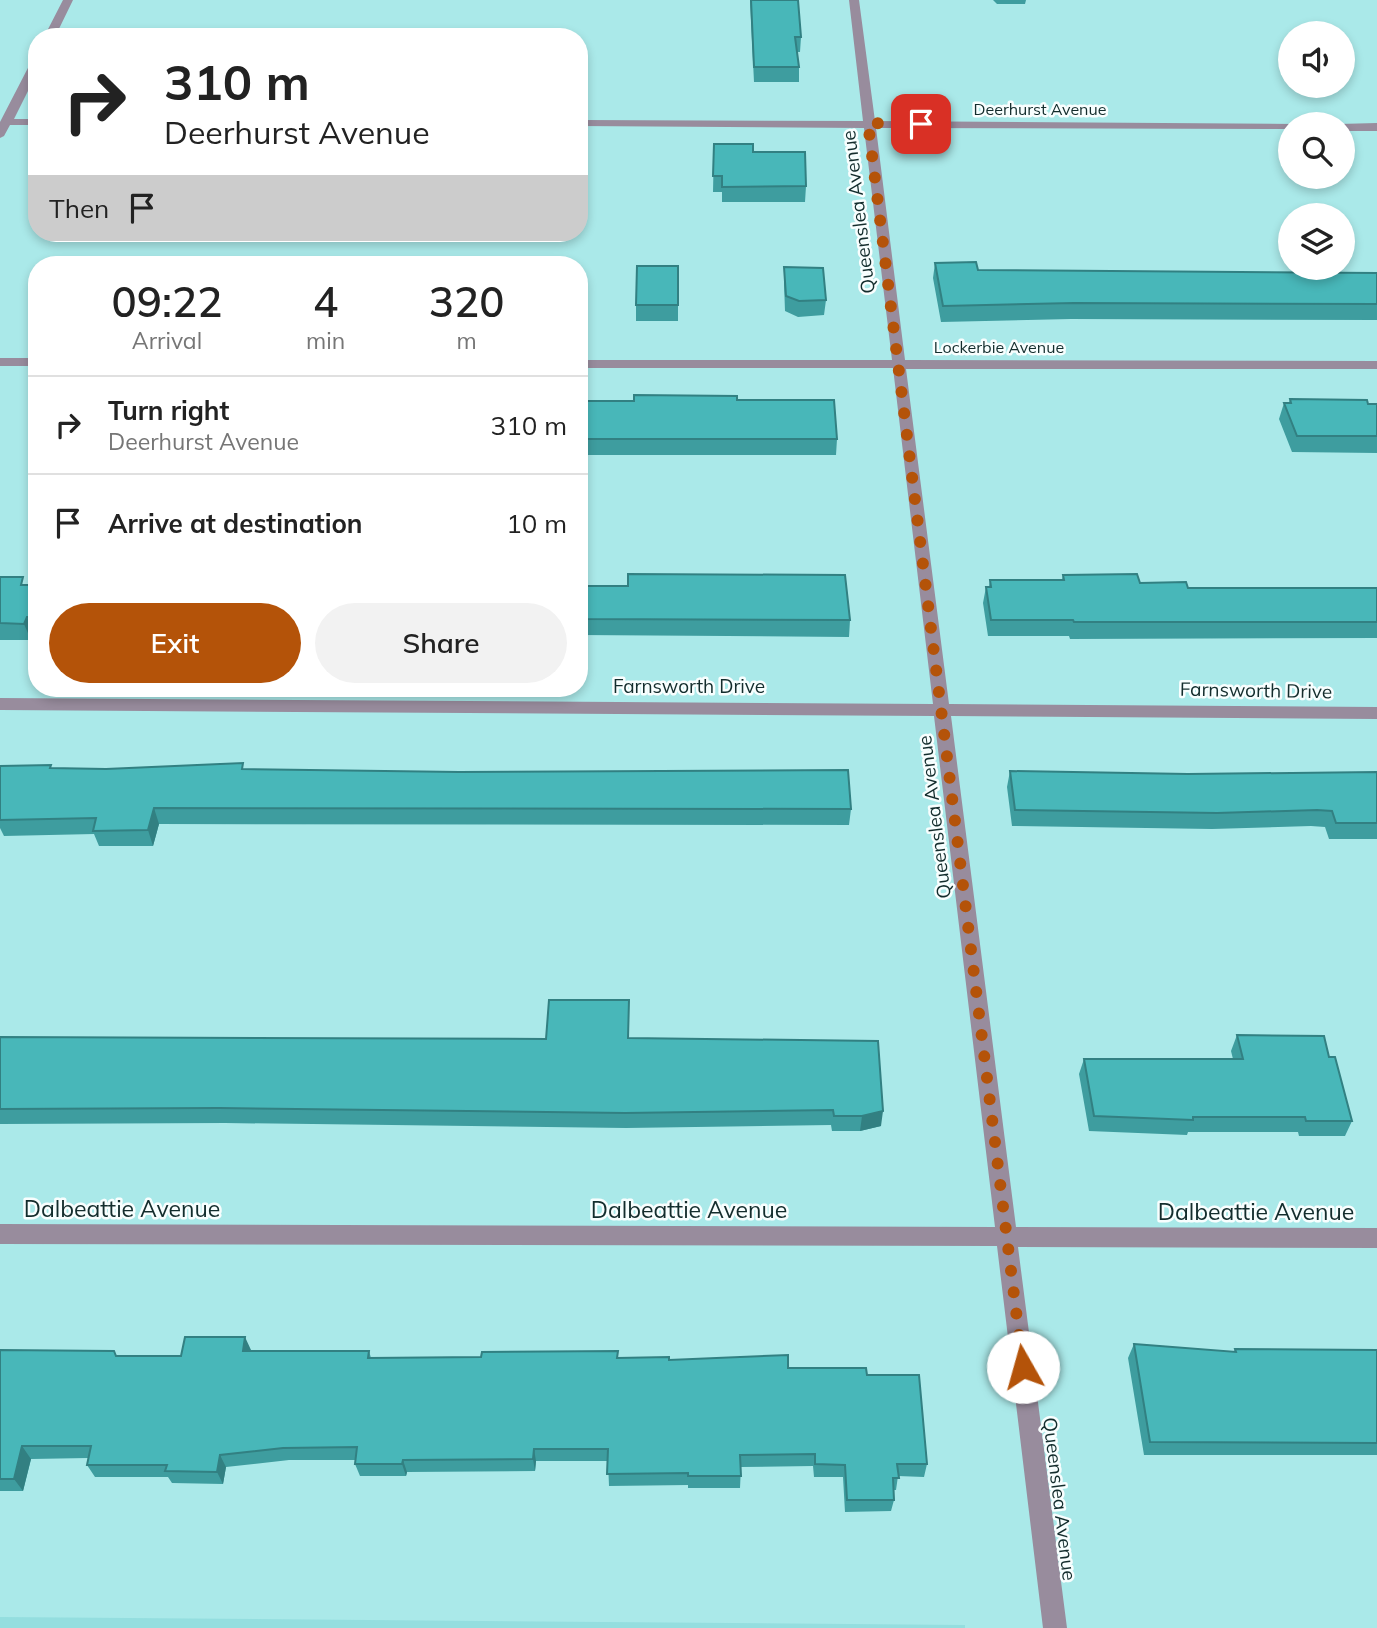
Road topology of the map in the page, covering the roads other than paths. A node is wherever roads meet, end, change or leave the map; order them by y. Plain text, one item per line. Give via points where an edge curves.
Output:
1 (68, 0) edge
2 (854, 0) edge
3 (54, 28) edge
4 (28, 79) edge
5 (6, 122) junction
6 (28, 122) edge
7 (588, 123) edge
8 (868, 123) junction
9 (1278, 126) edge
10 (1355, 127) edge
11 (1377, 127) edge
12 (0, 134) edge
13 (0, 362) edge
14 (28, 362) edge
15 (588, 364) edge
16 (898, 365) junction
17 (1377, 365) edge
18 (0, 704) edge
19 (942, 708) junction
20 (1377, 713) edge
21 (0, 1234) edge
22 (1006, 1236) junction
23 (1377, 1238) edge
24 (1055, 1628) edge

1 - 3 street
2 - 8 street, Queenslea Avenue
4 - 5 street
5 - 6 street
5 - 12 street
7 - 8 street, Deerhurst Avenue
8 - 9 street, Deerhurst Avenue
8 - 16 street, Queenslea Avenue
10 - 11 street
13 - 14 street
15 - 16 street, Lockerbie Avenue
16 - 17 street, Lockerbie Avenue
16 - 19 street, Queenslea Avenue
18 - 19 street, Farnsworth Drive
19 - 20 street, Farnsworth Drive
19 - 22 street, Queenslea Avenue
21 - 22 street, Dalbeattie Avenue
22 - 23 street, Dalbeattie Avenue
22 - 24 street, Queenslea Avenue

